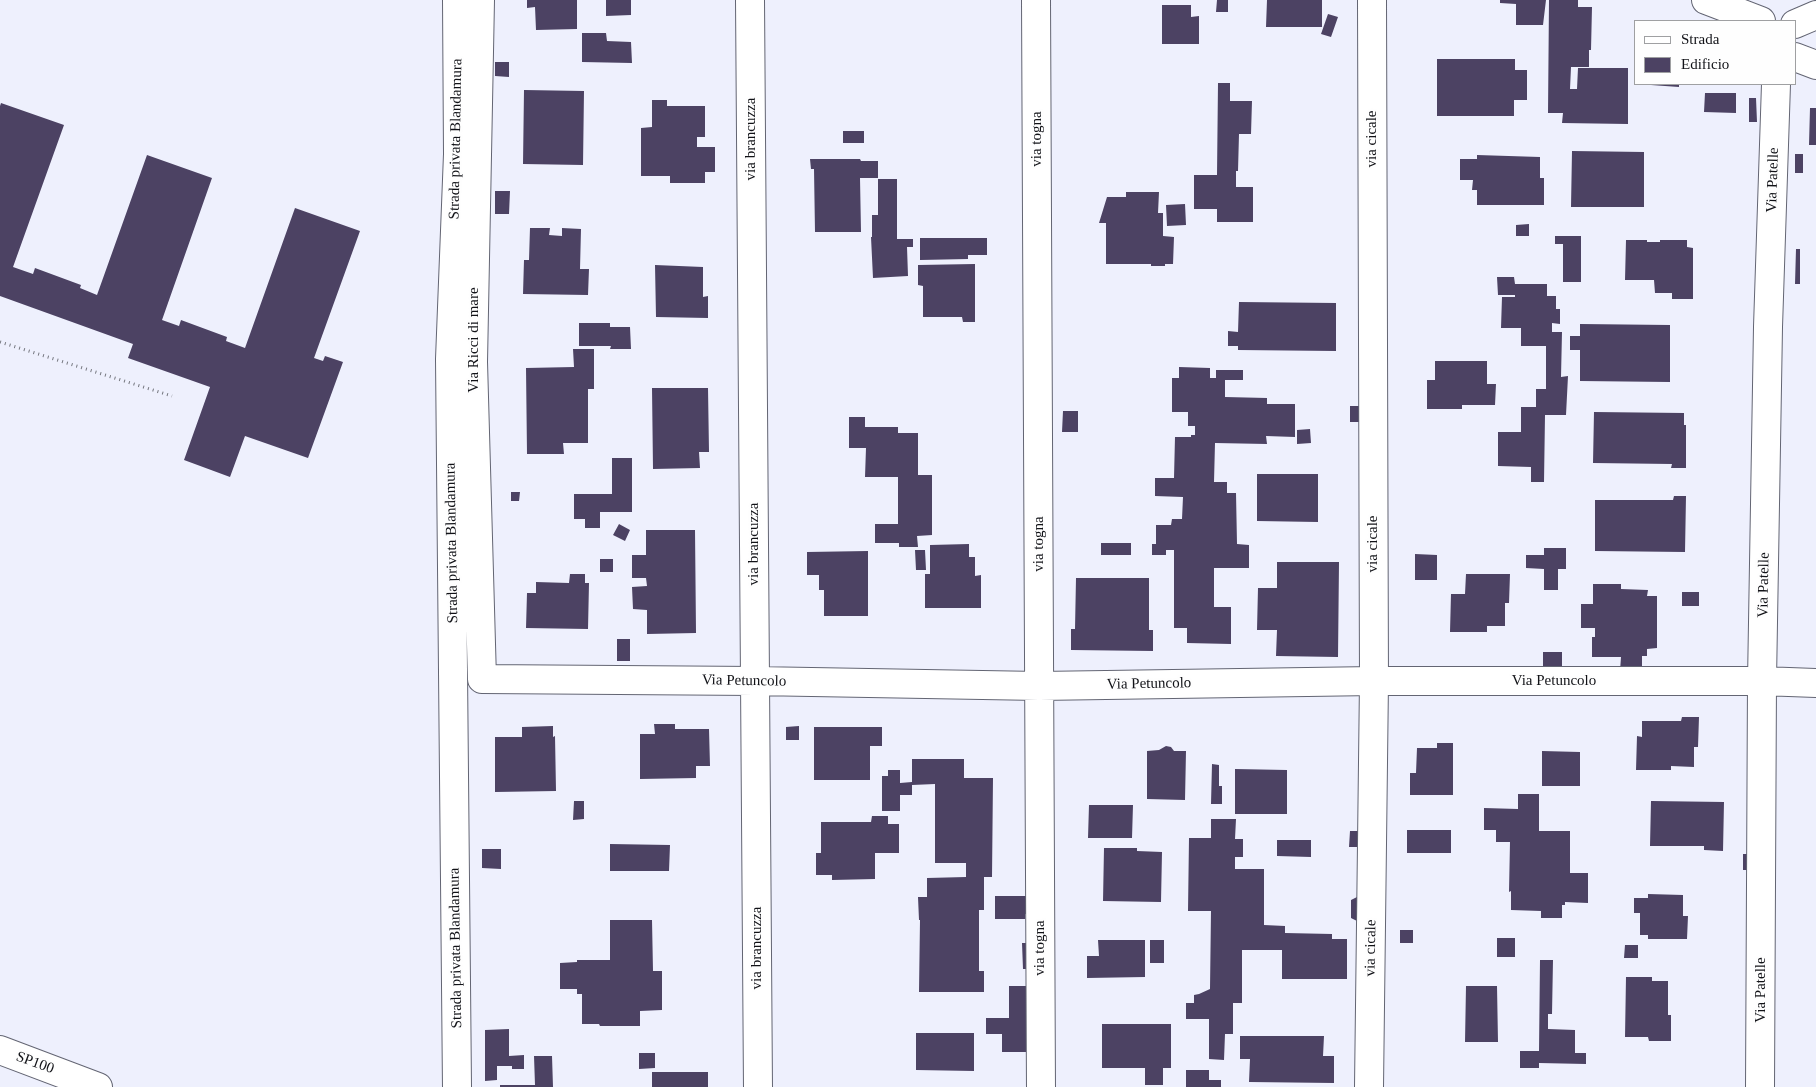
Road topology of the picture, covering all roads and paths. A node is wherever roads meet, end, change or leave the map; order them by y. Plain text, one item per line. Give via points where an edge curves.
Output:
1 (457, 0) edge
2 (480, 0) edge
3 (750, 0) edge
4 (1036, 0) edge
5 (1372, 0) edge
6 (1706, 0) edge
7 (1816, 15) edge
8 (1758, 20) edge
9 (1796, 24) edge
10 (1796, 57) edge
11 (1816, 65) edge
12 (1776, 85) edge
13 (467, 154) junction
14 (0, 342) edge
15 (462, 360) junction
16 (172, 396) dead end
17 (482, 679) joint
18 (755, 681) junction
19 (1374, 681) junction
20 (1762, 681) junction
21 (1816, 683) edge
22 (1039, 686) junction
23 (0, 1050) edge
24 (90, 1085) edge
25 (457, 1087) edge
26 (758, 1087) edge
27 (1041, 1087) edge
28 (1370, 1087) edge
29 (1760, 1087) edge

1 - 13 street, Strada privata Blandamura
2 - 13 street
3 - 18 street, via brancuzza
4 - 22 street, via togna
5 - 19 street, via cicale
6 - 8 street
7 - 9 street
10 - 11 street
12 - 20 street, Via Patelle
13 - 15 street, Strada privata Blandamura
14 - 16 path
15 - 17 street, Via Ricci di mare
15 - 25 street, Strada privata Blandamura
17 - 18 street, Via Petuncolo
18 - 22 street, Via Petuncolo
18 - 26 street, via brancuzza
19 - 20 street, Via Petuncolo
19 - 22 street, Via Petuncolo
19 - 28 street, via cicale
20 - 21 street, Via Petuncolo
20 - 29 street, Via Patelle
22 - 27 street, via togna
23 - 24 street, SP100 / SP100

